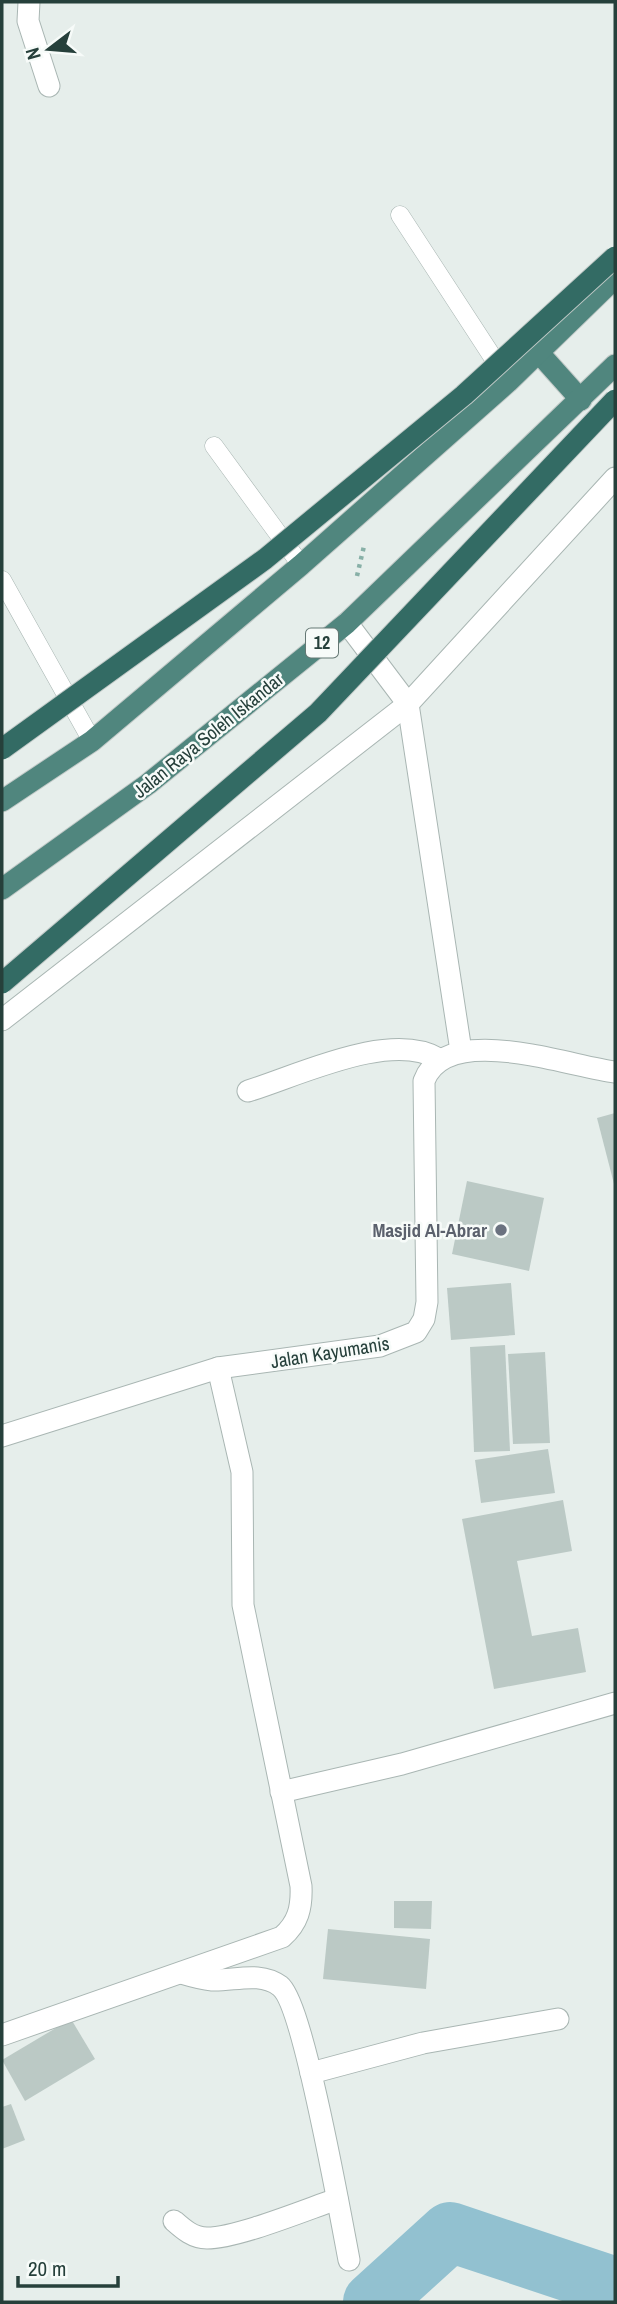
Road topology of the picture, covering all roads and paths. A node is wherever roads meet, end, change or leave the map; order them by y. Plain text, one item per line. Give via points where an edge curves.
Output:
1 (29, 2) edge
2 (49, 86) dead end
3 (400, 215) dead end
4 (615, 257) edge
5 (615, 278) edge
6 (539, 353) junction
7 (615, 365) edge
8 (508, 382) junction
9 (581, 400) junction
10 (615, 400) edge
11 (214, 446) dead end
12 (615, 478) edge
13 (374, 501) junction
14 (301, 565) junction
15 (2, 580) edge
16 (347, 623) junction
17 (408, 704) junction
18 (92, 741) junction
19 (2, 748) edge
20 (2, 801) edge
21 (2, 888) edge
22 (2, 983) edge
23 (2, 1020) edge
24 (461, 1051) junction
25 (439, 1059) junction
26 (615, 1072) edge
27 (248, 1091) dead end
28 (218, 1368) junction
29 (2, 1436) edge
30 (615, 1703) edge
31 (281, 1792) junction
32 (180, 1972) junction
33 (558, 2019) dead end
34 (2, 2035) edge
35 (311, 2073) junction
36 (337, 2199) junction
37 (174, 2221) dead end
38 (349, 2260) dead end

1 - 2 street via 29,21
3 - 8 lane
4 - 19 highway, bridge via 464,395 265,559
5 - 6 highway
6 - 8 highway
6 - 9 highway
7 - 9 highway, Jalan Raya Soleh Iskandar / 12
8 - 13 highway
9 - 16 highway, Jalan Raya Soleh Iskandar / 12
10 - 22 highway, bridge via 318,713
11 - 14 lane
12 - 17 street
13 - 14 highway
13 - 16 path
14 - 18 highway
15 - 18 lane
16 - 17 street
16 - 21 highway, Jalan Raya Soleh Iskandar / 12 via 148,784
17 - 23 street
17 - 24 street
18 - 20 highway
24 - 25 street
24 - 26 street via 492,1050
25 - 27 street via 418,1048 384,1049
25 - 28 street, Jalan Kayumanis via 429,1067 424,1081 427,1302 416,1332 380,1346
28 - 29 street, Jalan Kayumanis
28 - 31 street via 242,1472 243,1605
30 - 31 street via 402,1764
31 - 32 street via 301,1886 302,1901 293,1927 282,1937
32 - 34 street
32 - 35 street via 213,1980 261,1979 281,1986 291,2000
33 - 35 street via 423,2043
35 - 36 street
36 - 37 street via 207,2238 187,2232
36 - 38 street

